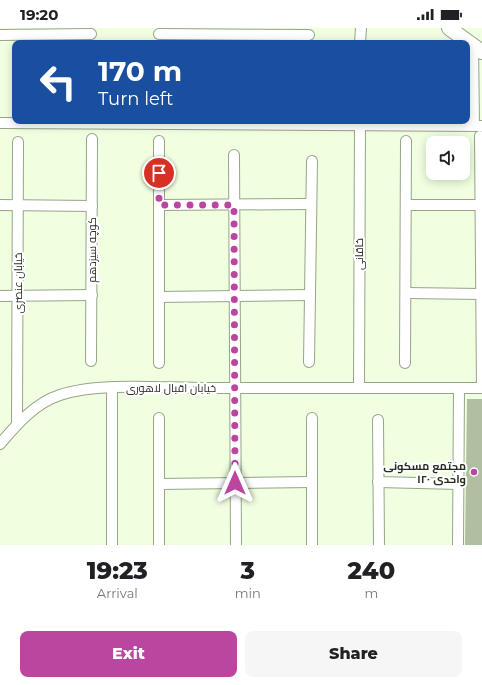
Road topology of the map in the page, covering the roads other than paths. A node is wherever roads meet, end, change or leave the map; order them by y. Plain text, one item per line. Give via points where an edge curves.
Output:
1 (361, 28) edge
2 (450, 28) edge
3 (0, 35) edge
4 (18, 35) edge
5 (91, 35) edge
6 (159, 35) edge
7 (236, 35) edge
8 (309, 35) edge
9 (360, 40) edge
10 (467, 40) edge
11 (478, 48) edge
12 (0, 124) edge
13 (12, 124) edge
14 (360, 124) edge
15 (419, 124) edge
16 (478, 125) edge
17 (480, 136) dead end
18 (92, 139) dead end
19 (159, 141) dead end
20 (406, 141) dead end
21 (18, 142) dead end
22 (234, 155) dead end
23 (312, 161) dead end
24 (311, 204) junction
25 (0, 205) edge
26 (18, 205) junction
27 (159, 205) junction
28 (234, 205) junction
29 (406, 205) junction
30 (482, 205) edge
31 (92, 206) junction
32 (406, 293) junction
33 (482, 294) edge
34 (92, 295) junction
35 (310, 295) junction
36 (0, 296) edge
37 (18, 296) junction
38 (159, 296) junction
39 (234, 296) junction
40 (91, 361) dead end
41 (310, 362) dead end
42 (406, 362) dead end
43 (159, 363) dead end
44 (112, 388) junction
45 (235, 388) junction
46 (359, 388) junction
47 (459, 388) junction
48 (482, 388) edge
49 (159, 418) dead end
50 (312, 418) dead end
51 (378, 420) dead end
52 (17, 423) junction
53 (0, 444) edge
54 (312, 482) junction
55 (378, 482) junction
56 (235, 483) junction
57 (159, 484) junction
58 (459, 484) junction
59 (112, 545) edge
60 (159, 545) edge
61 (236, 545) edge
62 (312, 545) edge
63 (379, 545) edge
64 (458, 545) edge

1 - 9 street
2 - 10 street
3 - 4 street
4 - 5 street
6 - 7 street
7 - 8 street
11 - 16 street
12 - 13 street
14 - 46 street, خاقانی
15 - 16 street
17 - 30 street
18 - 31 street, کوچه سیزدهم
19 - 27 street
20 - 29 street
21 - 26 street, خیابان عنصری
22 - 28 street
23 - 24 street
24 - 28 street
24 - 35 street
25 - 26 street
26 - 31 street
26 - 37 street, خیابان عنصری
27 - 28 street
27 - 38 street
28 - 39 street
29 - 30 street
29 - 32 street
30 - 33 street
31 - 34 street, کوچه سیزدهم
32 - 33 street
32 - 42 street
33 - 48 street
34 - 37 street
34 - 40 street, کوچه سیزدهم
35 - 39 street
35 - 41 street
36 - 37 street
37 - 52 street, خیابان عنصری
38 - 39 street
38 - 43 street
39 - 45 street
44 - 45 street, خیابان اقبال لاهوری
44 - 52 street, خیابان اقبال لاهوری via 59,395 46,401
44 - 59 street
45 - 46 street, خیابان اقبال لاهوری
45 - 56 street
46 - 47 street, خیابان اقبال لاهوری
47 - 48 street, خیابان اقبال لاهوری
47 - 58 street
49 - 57 street
50 - 54 street
51 - 55 street
52 - 53 street, خیابان اقبال لاهوری
54 - 56 street
54 - 62 street
55 - 58 street
55 - 63 street
56 - 57 street
56 - 61 street
57 - 60 street
58 - 64 street

